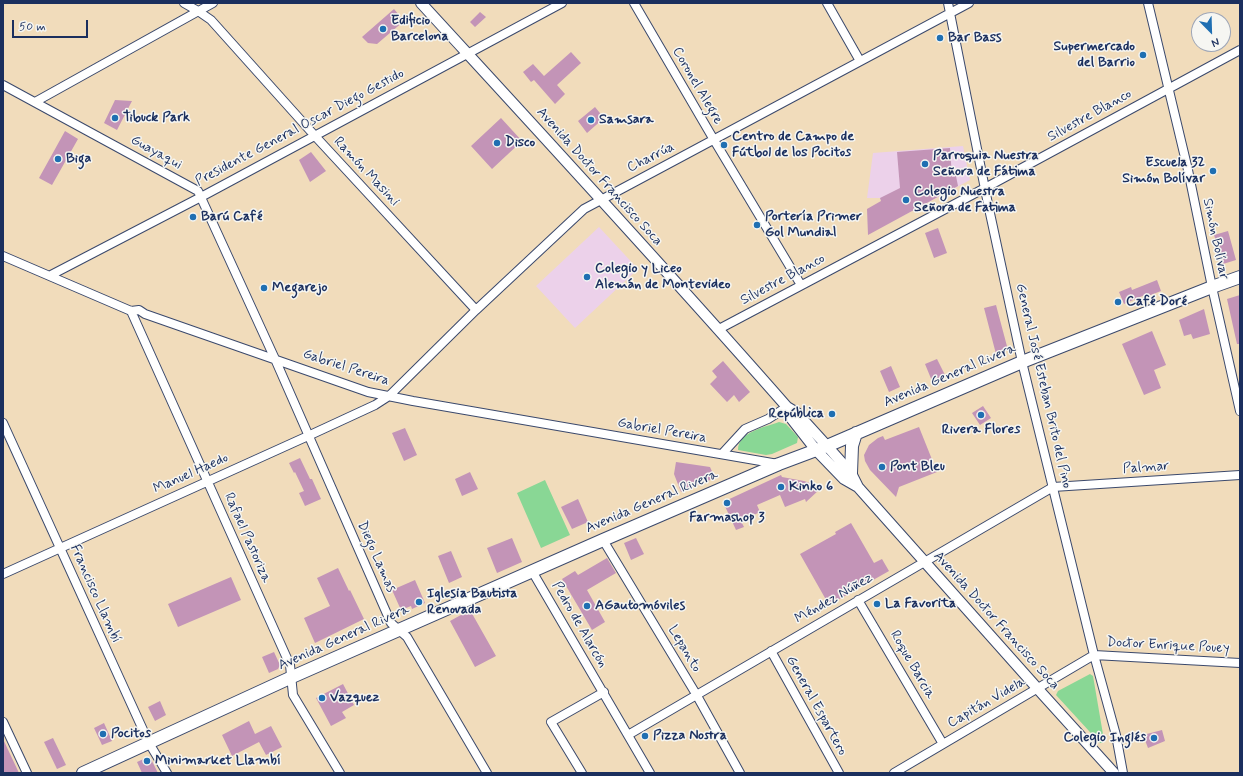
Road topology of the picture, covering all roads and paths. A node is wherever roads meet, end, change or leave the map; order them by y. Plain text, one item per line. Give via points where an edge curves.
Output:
1 (184, 3) edge
2 (212, 3) edge
3 (421, 3) edge
4 (562, 3) edge
5 (634, 3) edge
6 (827, 3) edge
7 (948, 3) edge
8 (969, 3) edge
9 (1148, 3) edge
10 (198, 11) junction
11 (950, 13) junction
12 (1240, 50) edge
13 (467, 54) junction
14 (860, 61) junction
15 (3, 85) edge
16 (1168, 88) junction
17 (35, 102) junction
18 (315, 136) junction
19 (714, 140) junction
20 (985, 188) junction
21 (201, 197) junction
22 (601, 198) junction
23 (3, 256) edge
24 (51, 275) junction
25 (1240, 277) edge
26 (801, 285) junction
27 (1212, 287) junction
28 (476, 310) junction
29 (131, 311) junction
30 (719, 329) junction
31 (275, 358) junction
32 (1022, 362) junction
33 (389, 396) junction
34 (787, 407) junction
35 (1240, 411) edge
36 (3, 423) edge
37 (856, 433) junction
38 (308, 436) junction
39 (822, 448) junction
40 (722, 454) junction
41 (778, 464) junction
42 (851, 473) junction
43 (1240, 475) edge
44 (207, 481) junction
45 (858, 487) junction
46 (1053, 487) junction
47 (603, 540) junction
48 (60, 548) junction
49 (925, 562) junction
50 (532, 570) junction
51 (3, 574) edge
52 (858, 600) junction
53 (400, 630) junction
54 (771, 651) junction
55 (1094, 655) junction
56 (1240, 663) edge
57 (292, 677) junction
58 (1037, 688) junction
59 (604, 692) junction
60 (696, 694) junction
61 (3, 722) edge
62 (628, 735) junction
63 (149, 743) junction
64 (943, 744) junction
65 (26, 773) edge
66 (83, 773) edge
67 (167, 773) edge
68 (340, 773) edge
69 (487, 773) edge
70 (582, 773) edge
71 (650, 773) edge
72 (740, 773) edge
73 (839, 773) edge
74 (894, 773) edge
75 (1114, 773) edge
76 (1123, 773) edge

1 - 10 street, Ramón Masini
2 - 10 street
3 - 13 street, Avenida Doctor Francisco Soca
4 - 13 street, Presidente General Oscar Diego Gestido
5 - 19 street, Coronel Alegre
6 - 14 street
7 - 11 street, General José Esteban Brito del Pino
8 - 11 street, Charrúa
9 - 16 street, Simón Bolívar
10 - 17 street
10 - 18 street, Ramón Masini via 211,20
11 - 14 street, Charrúa
11 - 20 street, General José Esteban Brito del Pino
12 - 16 street, Silvestre Blanco
13 - 18 street, Presidente General Oscar Diego Gestido
13 - 22 street, Avenida Doctor Francisco Soca
14 - 19 street, Charrúa
15 - 17 street, Guayaqui
16 - 20 street, Silvestre Blanco
16 - 27 street, Simón Bolívar
17 - 21 street, Guayaqui via 198,191
18 - 21 street, Presidente General Oscar Diego Gestido
18 - 28 street, Ramón Masini
19 - 22 street, Charrúa
19 - 26 street, Coronel Alegre
20 - 26 street, Silvestre Blanco
20 - 32 street, General José Esteban Brito del Pino
21 - 24 street, Presidente General Oscar Diego Gestido
21 - 31 street, Guayaqui
22 - 28 street, Charrúa via 584,209
22 - 30 street, Avenida Doctor Francisco Soca
23 - 24 street, Gabriel Pereira
24 - 29 street, Gabriel Pereira
25 - 27 main road, Avenida General Rivera
26 - 30 street, Silvestre Blanco
27 - 32 main road, Avenida General Rivera
27 - 35 street, Simón Bolívar
28 - 33 street, Charrúa
29 - 31 street, Gabriel Pereira via 139,310
29 - 44 street, Rafael Pastoriza
30 - 34 street, Avenida Doctor Francisco Soca
31 - 33 street, Gabriel Pereira via 368,392
31 - 38 street, Diego Lamas
32 - 37 main road, Avenida General Rivera
32 - 46 street, General José Esteban Brito del Pino
33 - 38 street, Manuel Haedo
33 - 40 street, Gabriel Pereira
34 - 39 street, Avenida Doctor Francisco Soca via 797,413
34 - 40 street, Gabriel Pereira via 745,429
36 - 48 street, Francisco Llambí
37 - 39 main road, Avenida General Rivera
37 - 42 main road via 852,446
38 - 44 street, Manuel Haedo
38 - 53 street, Diego Lamas via 391,623
39 - 41 main road, Avenida General Rivera
39 - 42 street, Avenida Doctor Francisco Soca
39 - 45 street, Avenida Doctor Francisco Soca via 844,479
40 - 41 street, Gabriel Pereira
41 - 47 main road, Avenida General Rivera
42 - 45 street, Avenida Doctor Francisco Soca
43 - 46 street, Palmar
44 - 48 street, Manuel Haedo
44 - 57 street, Rafael Pastoriza via 290,665
45 - 49 street, Avenida Doctor Francisco Soca
46 - 49 street, Méndez Núñez
46 - 55 street, General José Esteban Brito del Pino
47 - 50 main road, Avenida General Rivera
47 - 60 street, Lepanto
48 - 51 street, Manuel Haedo
48 - 63 street, Francisco Llambí
49 - 52 street, Méndez Núñez
49 - 58 street, Avenida Doctor Francisco Soca
50 - 53 main road, Avenida General Rivera
50 - 59 street, Pedro de Alarcón
52 - 54 street, Méndez Núñez
52 - 64 street, Roque Barcia
53 - 57 main road, Avenida General Rivera
53 - 69 street, Diego Lamas
54 - 60 street, Méndez Núñez
54 - 73 street, General Espartero
55 - 56 street, Doctor Enrique Pouey
55 - 58 street, Capitán Videla
55 - 76 street, General José Esteban Brito del Pino via 1116,735
57 - 63 main road, Avenida General Rivera
57 - 68 street, Rafael Pastoriza via 293,694
58 - 64 street, Capitán Videla
58 - 75 street, Avenida Doctor Francisco Soca
59 - 62 street, Pedro de Alarcón
59 - 70 street via 551,722
60 - 62 street, Méndez Núñez
60 - 72 street, Lepanto
61 - 65 street
62 - 71 street, Pedro de Alarcón
63 - 66 main road, Avenida General Rivera
63 - 67 street, Francisco Llambí
64 - 74 street, Capitán Videla

